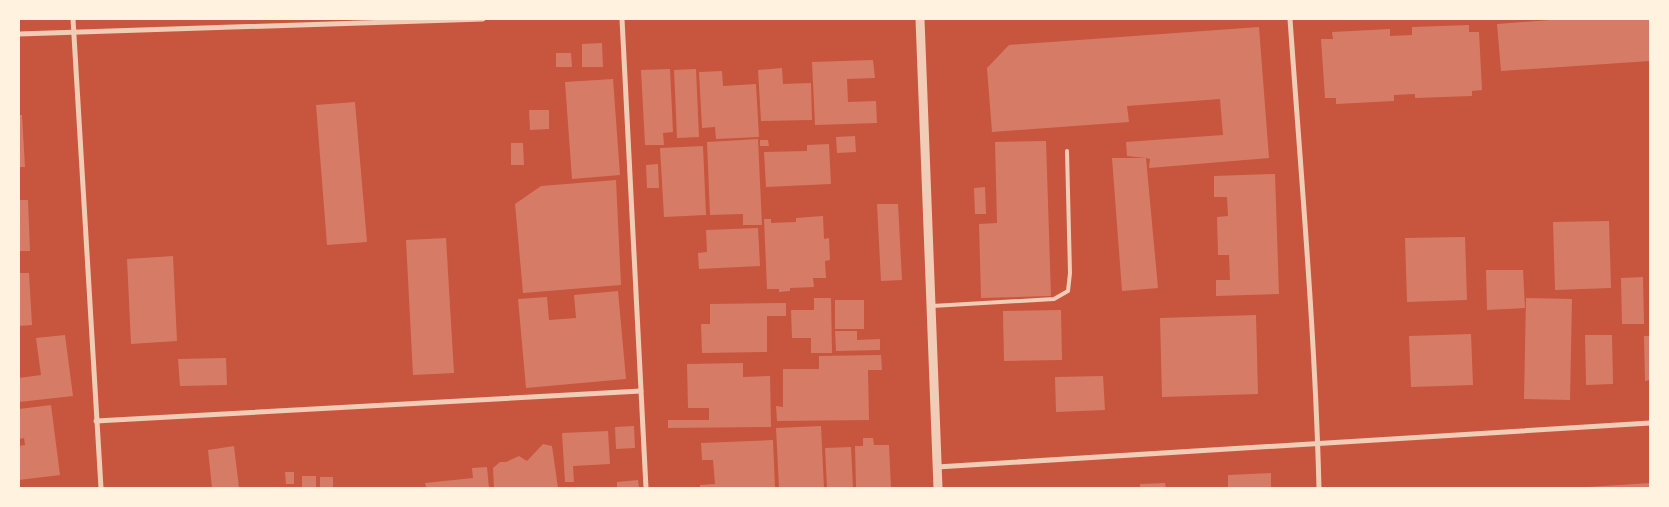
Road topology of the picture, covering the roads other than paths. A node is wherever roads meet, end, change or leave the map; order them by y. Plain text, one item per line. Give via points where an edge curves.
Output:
1 (73, 19) edge
2 (483, 19) edge
3 (622, 19) edge
4 (920, 19) edge
5 (1290, 19) edge
6 (73, 31) junction
7 (19, 34) edge
8 (1067, 151) dead end
9 (932, 306) junction
10 (641, 391) junction
11 (96, 421) junction
12 (1650, 423) edge
13 (1318, 444) junction
14 (937, 467) junction
15 (101, 488) edge
16 (646, 488) edge
17 (938, 488) edge
18 (1319, 488) edge

1 - 6 street
2 - 6 street
3 - 10 street
4 - 9 street
5 - 13 street
6 - 7 street
6 - 11 street
8 - 9 lane via 1068,291 1054,299
9 - 14 street
10 - 11 street
10 - 16 street
11 - 15 street
12 - 13 street
13 - 14 street
13 - 18 street
14 - 17 street

